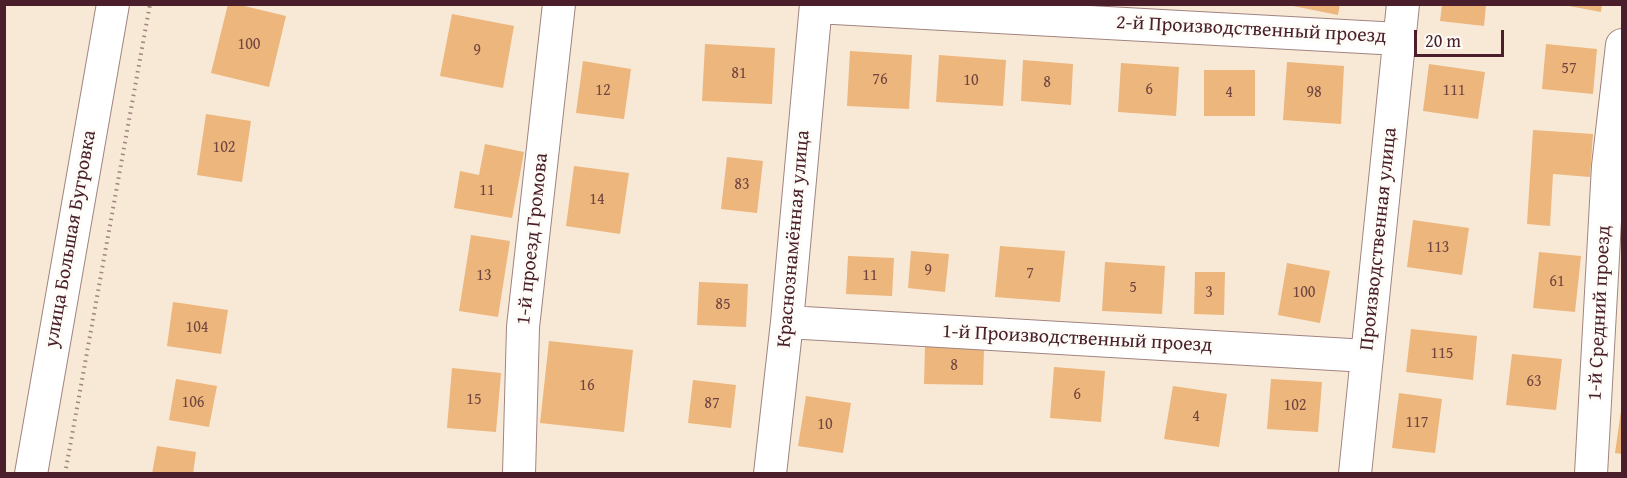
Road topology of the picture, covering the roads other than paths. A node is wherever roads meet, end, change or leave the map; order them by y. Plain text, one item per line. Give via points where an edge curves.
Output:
1 (114, 4) edge
2 (559, 4) edge
3 (1403, 4) edge
4 (816, 6) edge
5 (1112, 13) edge
6 (1399, 39) junction
7 (1623, 45) edge
8 (787, 322) junction
9 (1367, 356) junction
10 (31, 474) edge
11 (519, 474) edge
12 (770, 474) edge
13 (1355, 474) edge
14 (1591, 474) edge

1 - 10 street, улица Большая Бугровка
2 - 11 street, 1-й проезд Громова via 523,327
3 - 6 street, Производственная улица
4 - 5 street, 2-й Производственный проезд
4 - 8 street, Краснознамённая улица
5 - 6 street, 2-й Производственный проезд
6 - 9 street, Производственная улица
7 - 14 street, 1-й Средний проезд via 1608,166
8 - 9 street, 1-й Производственный проезд
8 - 12 street, Краснознамённая улица
9 - 13 street, Производственная улица

